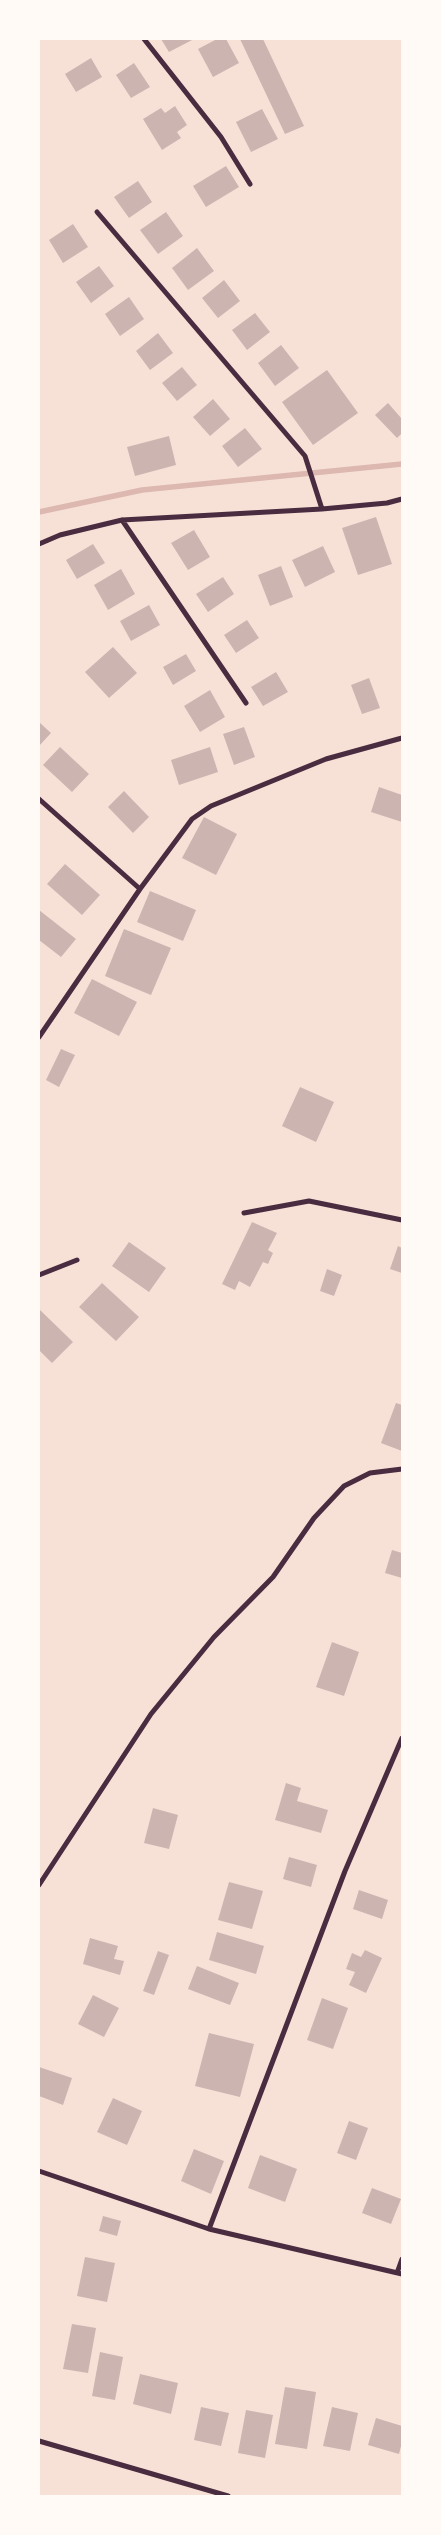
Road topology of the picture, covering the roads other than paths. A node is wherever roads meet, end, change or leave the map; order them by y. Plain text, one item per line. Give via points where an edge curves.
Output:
1 (144, 39) edge
2 (250, 184) dead end
3 (97, 212) dead end
4 (402, 499) edge
5 (322, 509) junction
6 (122, 520) junction
7 (39, 544) edge
8 (246, 703) dead end
9 (402, 738) edge
10 (39, 799) edge
11 (140, 889) junction
12 (39, 1037) edge
13 (244, 1212) dead end
14 (402, 1220) edge
15 (77, 1260) dead end
16 (39, 1275) edge
17 (402, 1469) edge
18 (402, 1738) edge
19 (39, 1884) edge
20 (39, 2171) edge
21 (209, 2229) junction
22 (402, 2259) edge
23 (400, 2274) edge
24 (39, 2441) edge
25 (228, 2496) edge

1 - 2 street via 221,138
3 - 5 street via 305,456
4 - 5 street
5 - 6 street
6 - 7 street via 60,535
6 - 8 street
9 - 11 street via 326,759 202,811 192,819
10 - 11 street
11 - 12 street
13 - 14 street via 309,1201
15 - 16 street
17 - 19 street via 370,1473 344,1486 314,1518 273,1577 214,1637 151,1714
18 - 21 street via 345,1871
20 - 21 street
21 - 23 street
22 - 23 street
24 - 25 street

